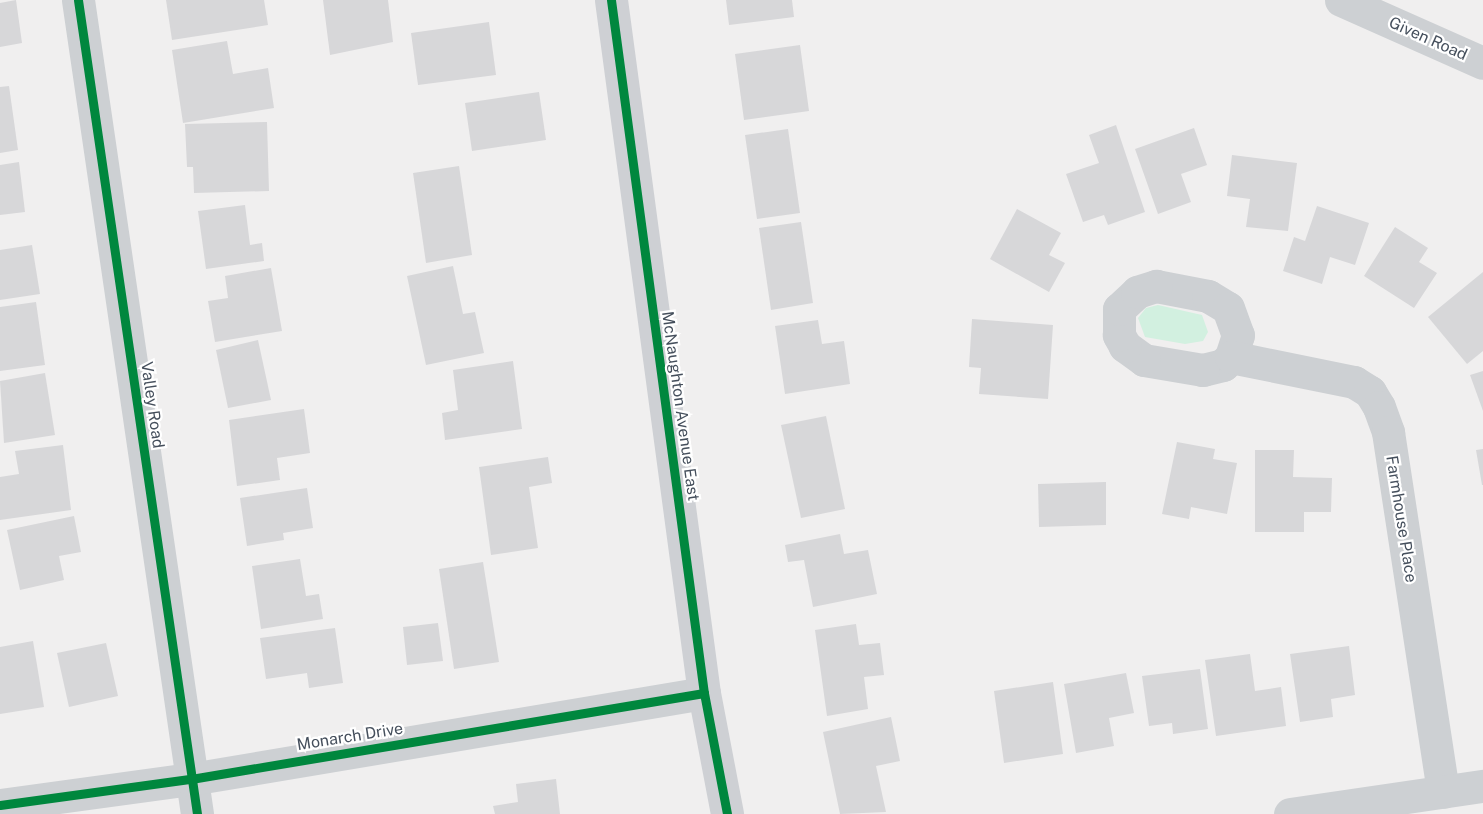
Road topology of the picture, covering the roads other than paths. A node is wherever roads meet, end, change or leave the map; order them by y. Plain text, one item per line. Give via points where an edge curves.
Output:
1 (78, 0) edge
2 (611, 0) edge
3 (1341, 0) edge
4 (1483, 63) edge
5 (1231, 357) dead end
6 (704, 693) junction
7 (191, 779) junction
8 (1483, 786) edge
9 (1443, 792) junction
10 (0, 805) edge
11 (197, 814) edge
12 (727, 814) edge
13 (1290, 814) edge

1 - 7 street, Valley Road
2 - 6 main road, McNaughton Avenue East
3 - 4 street, Given Road
5 - 9 street, Farmhouse Place via 1334,375 1370,392 1379,407 1388,432
6 - 7 street, Monarch Drive
6 - 12 main road, McNaughton Avenue East
7 - 10 street, Monarch Drive
7 - 11 street, Valley Road
8 - 9 street
9 - 13 street

